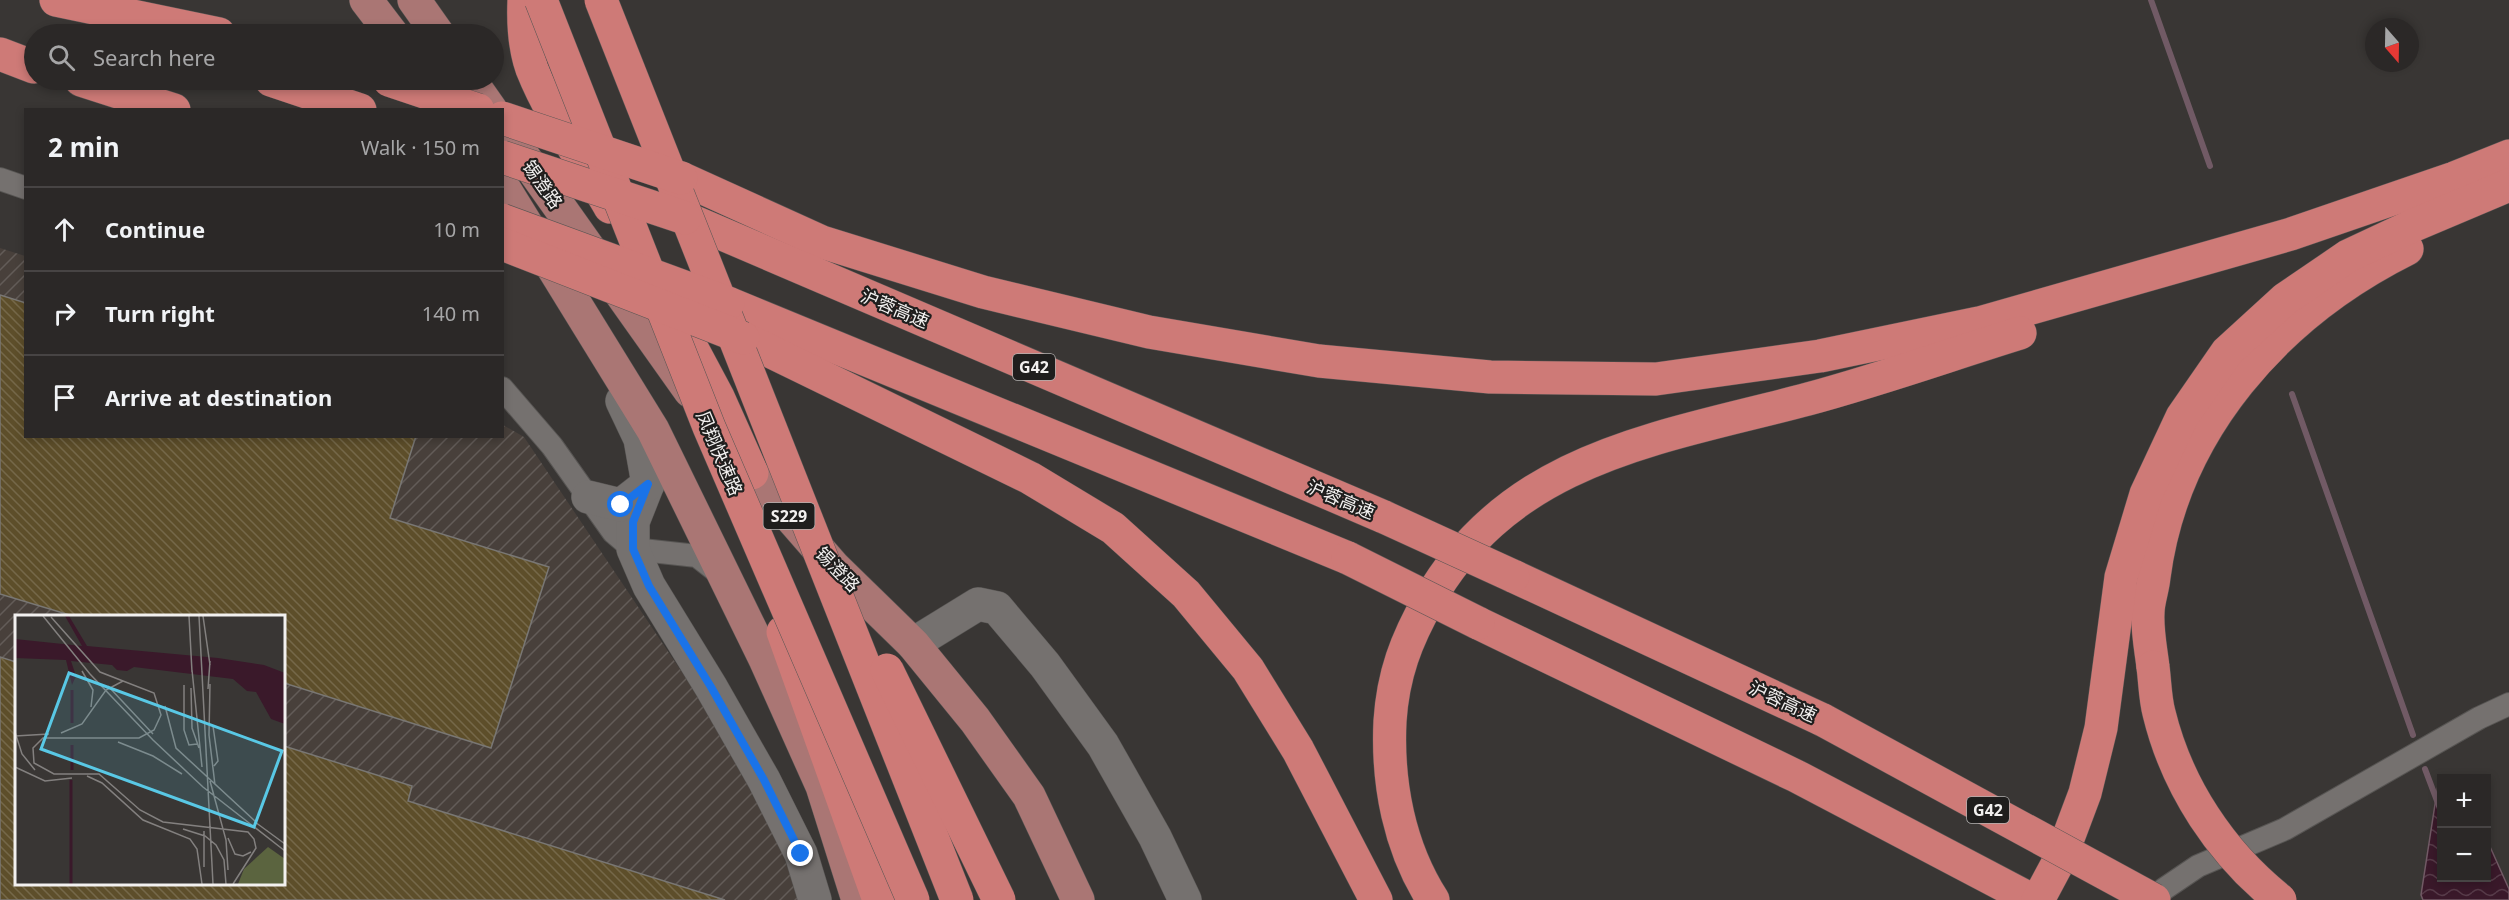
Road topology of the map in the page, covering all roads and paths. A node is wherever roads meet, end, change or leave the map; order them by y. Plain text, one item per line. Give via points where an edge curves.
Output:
1 (35, 0) edge
2 (56, 0) edge
3 (366, 0) edge
4 (414, 0) edge
5 (524, 0) edge
6 (541, 0) edge
7 (601, 0) edge
8 (107, 24) edge
9 (171, 24) edge
10 (384, 24) edge
11 (431, 24) edge
12 (0, 53) edge
13 (24, 62) edge
14 (95, 90) edge
15 (112, 90) edge
16 (301, 90) edge
17 (419, 90) edge
18 (432, 90) edge
19 (477, 90) edge
20 (350, 106) edge
21 (143, 108) edge
22 (168, 108) edge
23 (446, 108) edge
24 (472, 108) edge
25 (490, 108) edge
26 (504, 119) edge
27 (504, 129) edge
28 (2509, 140) edge
29 (2509, 156) edge
30 (504, 158) edge
31 (0, 179) edge
32 (2509, 185) edge
33 (24, 187) edge
34 (504, 188) edge
35 (2509, 192) edge
36 (504, 221) edge
37 (2292, 234) junction
38 (504, 245) edge
39 (573, 300) junction
40 (504, 390) edge
41 (769, 426) junction
42 (709, 428) junction
43 (752, 473) junction
44 (648, 484) junction
45 (588, 497) junction
46 (633, 549) junction
47 (725, 578) junction
48 (913, 644) junction
49 (2509, 704) edge
50 (815, 900) edge
51 (858, 900) edge
52 (879, 900) edge
53 (913, 900) edge
54 (957, 900) edge
55 (999, 900) edge
56 (1078, 900) edge
57 (1185, 900) edge
58 (1376, 900) edge
59 (1433, 900) edge
60 (2032, 900) edge
61 (2038, 900) edge
62 (2153, 900) edge
63 (2280, 900) edge

1 - 8 highway
2 - 9 highway
3 - 10 main road
4 - 11 main road
5 - 43 highway via 523,29 532,68 677,321 718,397
6 - 42 highway, 凤翔快速路, bridge
7 - 41 highway, bridge
12 - 13 highway
14 - 21 highway
15 - 22 highway
16 - 20 highway
17 - 24 highway, bridge
18 - 23 main road
19 - 25 main road
26 - 37 highway, bridge via 681,178 822,242 994,295 1149,332 1319,362 1490,377 1656,379 1820,356 1978,323
27 - 43 main road, 锡澄路 / S229 via 656,346
28 - 37 highway via 2476,158
29 - 37 highway
30 - 62 highway, 沪蓉高速 / G42, bridge via 685,218 1384,517 1823,720
31 - 33 street
32 - 61 highway via 2348,256 2285,299 2228,352 2182,417 2146,494 2121,576 2101,728 2085,794 2061,857
34 - 39 main road, 锡澄路
35 - 63 highway, bridge via 2390,257 2284,332 2239,380 2201,434 2165,521 2148,612 2159,713 2200,812 2235,860
36 - 60 highway, bridge via 728,303 1348,558 1796,776
37 - 59 highway via 2135,297 1811,398 1646,441 1587,462 1533,489 1484,527 1441,578 1411,631 1392,690 1389,754 1397,816 1419,879
38 - 58 highway, bridge via 743,338 1030,478 1113,528 1186,594 1248,669 1298,750
39 - 44 main road via 640,439
39 - 47 main road, 锡澄路 via 653,430
40 - 45 street via 552,446
41 - 54 highway, bridge
41 - 55 highway, bridge
42 - 52 highway, bridge
42 - 53 highway, 凤翔快速路, bridge
43 - 48 main road, 锡澄路 / S229 via 834,567
44 - 45 main road via 621,505
44 - 46 main road via 633,522
45 - 46 street via 613,532
46 - 47 street via 697,556
46 - 50 main road via 649,586 764,780 801,854
47 - 51 main road, 锡澄路 via 822,786
48 - 56 main road, 锡澄路 / S229 via 975,720 1029,796
48 - 57 main road via 978,604 997,608 1103,745
49 - 62 street via 2285,829 2198,866

